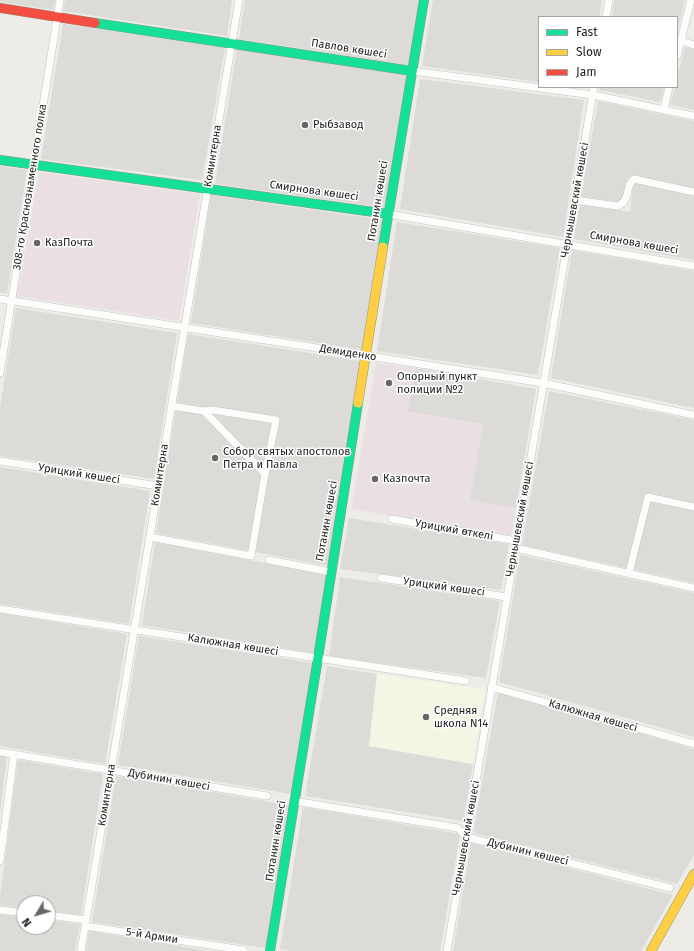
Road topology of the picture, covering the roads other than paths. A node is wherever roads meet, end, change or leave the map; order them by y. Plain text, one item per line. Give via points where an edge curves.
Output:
1 (60, 0) edge
2 (239, 0) edge
3 (424, 0) edge
4 (609, 0) edge
5 (691, 0) edge
6 (0, 8) edge
7 (58, 16) junction
8 (606, 16) edge
9 (681, 42) junction
10 (232, 43) junction
11 (694, 45) edge
12 (678, 52) edge
13 (412, 71) junction
14 (538, 88) edge
15 (540, 88) edge
16 (594, 88) edge
17 (669, 88) edge
18 (593, 95) junction
19 (664, 109) junction
20 (694, 116) edge
21 (0, 160) edge
22 (34, 164) junction
23 (208, 188) junction
24 (694, 192) edge
25 (575, 200) junction
26 (388, 214) junction
27 (567, 244) junction
28 (694, 266) edge
29 (0, 299) edge
30 (12, 301) junction
31 (184, 328) junction
32 (366, 356) junction
33 (0, 373) edge
34 (544, 383) junction
35 (171, 406) junction
36 (204, 411) junction
37 (694, 415) edge
38 (0, 461) edge
39 (265, 474) junction
40 (158, 486) junction
41 (694, 507) edge
42 (392, 519) dead end
43 (150, 537) junction
44 (516, 545) junction
45 (269, 560) dead end
46 (331, 572) junction
47 (629, 573) junction
48 (381, 578) dead end
49 (694, 588) edge
50 (507, 597) junction
51 (0, 609) edge
52 (134, 630) junction
53 (318, 658) junction
54 (466, 681) dead end
55 (491, 687) junction
56 (694, 744) edge
57 (0, 752) edge
58 (14, 754) junction
59 (111, 770) junction
60 (267, 796) dead end
61 (294, 801) junction
62 (466, 836) junction
63 (0, 861) edge
64 (694, 874) edge
65 (670, 888) dead end
66 (0, 910) edge
67 (16, 912) edge
68 (56, 917) edge
69 (86, 923) junction
70 (243, 950) edge
71 (81, 951) edge
72 (270, 951) edge
73 (447, 951) edge
74 (651, 951) edge

1 - 7 street, 308-го Краснознаменного полка
2 - 10 street, Коминтерна
3 - 13 main road, Потанин көшесі
4 - 8 street
5 - 9 street
6 - 7 main road, Павлов көшесі
7 - 10 main road, Павлов көшесі
7 - 22 street, 308-го Краснознаменного полка
9 - 11 street
9 - 12 street
10 - 13 main road, Павлов көшесі
10 - 23 street, Коминтерна
13 - 14 street, Павлов көшесі
13 - 26 main road, Потанин көшесі
15 - 18 street, Павлов көшесі
16 - 18 street, Чернышевский көшесі
17 - 19 street
18 - 19 street, Павлов көшесі
18 - 25 street, Чернышевский көшесі
19 - 20 street, Павлов көшесі
21 - 22 main road, Смирнова көшесі
22 - 23 main road, Смирнова көшесі
22 - 30 street, 308-го Краснознаменного полка
23 - 26 main road, Смирнова көшесі
23 - 31 street, Коминтерна
24 - 25 street via 634,179 630,182 626,199 617,206
25 - 27 street, Чернышевский көшесі
26 - 27 street, Смирнова көшесі
26 - 32 main road, Потанин көшесі
27 - 28 street, Смирнова көшесі
27 - 34 street, Чернышевский көшесі
29 - 30 street, Демиденко
30 - 31 street, Демиденко
30 - 33 street, 308-го Краснознаменного полка
31 - 32 street, Демиденко
31 - 35 street, Коминтерна
32 - 34 street, Демиденко
32 - 46 main road, Потанин көшесі
34 - 37 street, Демиденко
34 - 44 street, Чернышевский көшесі
35 - 36 street
35 - 40 street, Коминтерна
36 - 39 street
36 - 39 street via 276,420
38 - 40 street, Урицкий көшесі
39 - 43 street via 251,556
40 - 43 street, Коминтерна
41 - 47 street via 648,497
42 - 44 street, Урицкий өткелі
43 - 52 street, Коминтерна
44 - 47 street, Урицкий өткелі
44 - 50 street, Чернышевский көшесі
45 - 46 street
46 - 53 main road, Потанин көшесі
47 - 49 street, Урицкий өткелі
48 - 50 street, Урицкий көшесі
50 - 55 street, Чернышевский көшесі
51 - 52 street, Калюжная көшесі
52 - 53 street, Калюжная көшесі
52 - 59 street, Коминтерна
53 - 54 street, Калюжная көшесі
53 - 61 main road, Потанин көшесі
55 - 56 street, Калюжная көшесі
55 - 62 street, Чернышевский көшесі
57 - 58 street, Дубинин көшесі
58 - 59 street, Дубинин көшесі
58 - 63 street
59 - 60 street, Дубинин көшесі
59 - 69 street, Коминтерна
61 - 62 street, Дубинин көшесі via 458,828
61 - 72 main road, Потанин көшесі
62 - 65 street, Дубинин көшесі
62 - 73 street, Чернышевский көшесі
64 - 74 main road
66 - 67 street
68 - 69 street, 5-й Армии
69 - 70 street, 5-й Армии
69 - 71 street, Коминтерна

